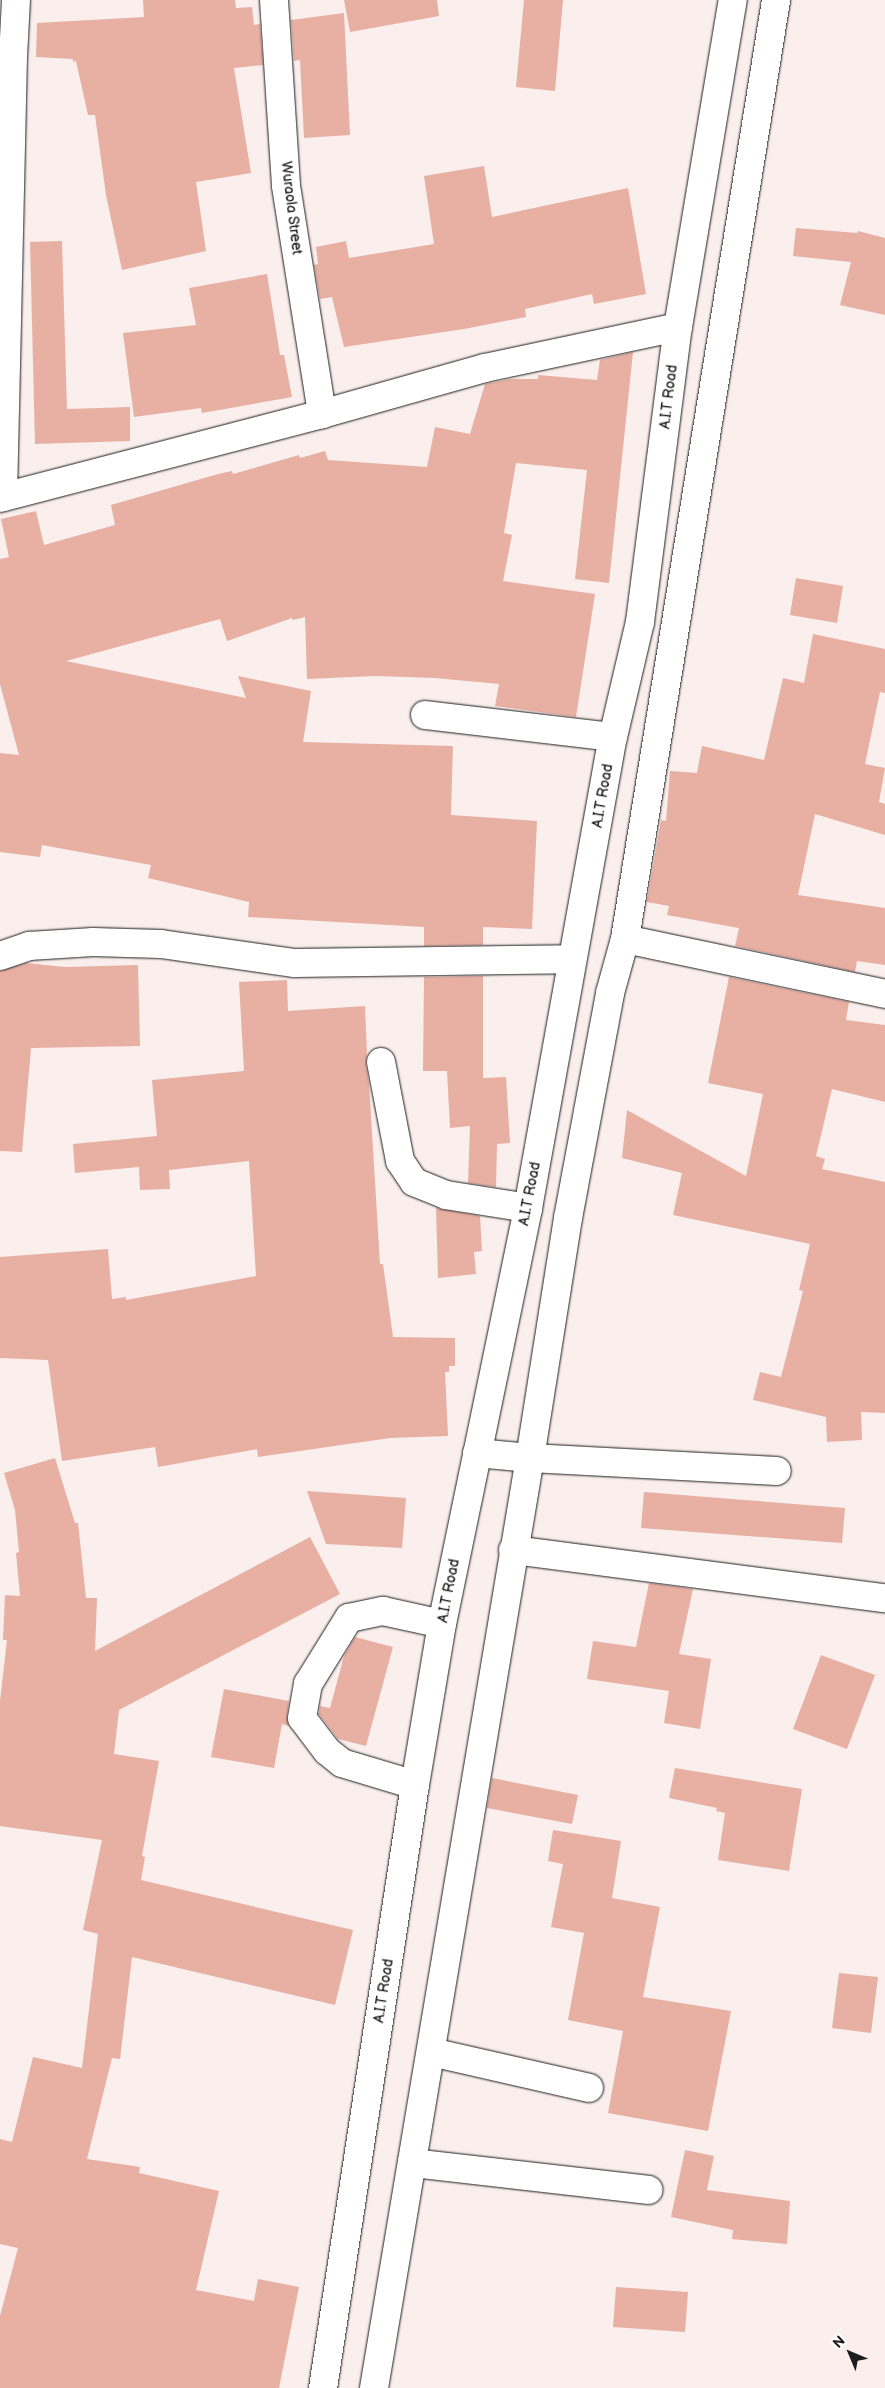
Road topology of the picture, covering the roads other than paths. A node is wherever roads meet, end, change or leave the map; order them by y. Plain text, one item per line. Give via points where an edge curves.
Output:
1 (16, 0) edge
2 (274, 0) edge
3 (733, 0) edge
4 (776, 0) edge
5 (678, 327) junction
6 (322, 414) junction
7 (1, 498) edge
8 (425, 715) dead end
9 (614, 737) junction
10 (625, 939) junction
11 (0, 956) edge
12 (572, 959) junction
13 (885, 994) edge
14 (381, 1062) dead end
15 (528, 1208) junction
16 (478, 1452) junction
17 (530, 1458) junction
18 (777, 1471) dead end
19 (513, 1550) junction
20 (885, 1598) edge
21 (442, 1624) junction
22 (415, 1785) junction
23 (431, 2052) junction
24 (589, 2088) dead end
25 (412, 2163) junction
26 (648, 2190) dead end
27 (323, 2388) edge
28 (374, 2388) edge

1 - 7 street
2 - 6 street, Wuraola Street via 286,186
3 - 5 street, A.I.T Road
4 - 10 street
5 - 6 street via 485,368
5 - 9 street, A.I.T Road via 640,622
6 - 7 street
8 - 9 street
9 - 12 street, A.I.T Road
10 - 13 street
10 - 17 street via 610,993 569,1208
11 - 12 street via 29,946 93,942 161,944 295,963
12 - 15 street, A.I.T Road
14 - 15 street via 400,1161 414,1182 446,1195
15 - 16 street, A.I.T Road
16 - 17 street
16 - 21 street, A.I.T Road
17 - 18 street
17 - 19 street
19 - 20 street
19 - 23 street
21 - 22 street, A.I.T Road
21 - 22 street via 383,1611 349,1618 308,1684 302,1718 326,1751 342,1763
22 - 27 street, A.I.T Road
23 - 24 street
23 - 25 street
25 - 26 street
25 - 28 street

